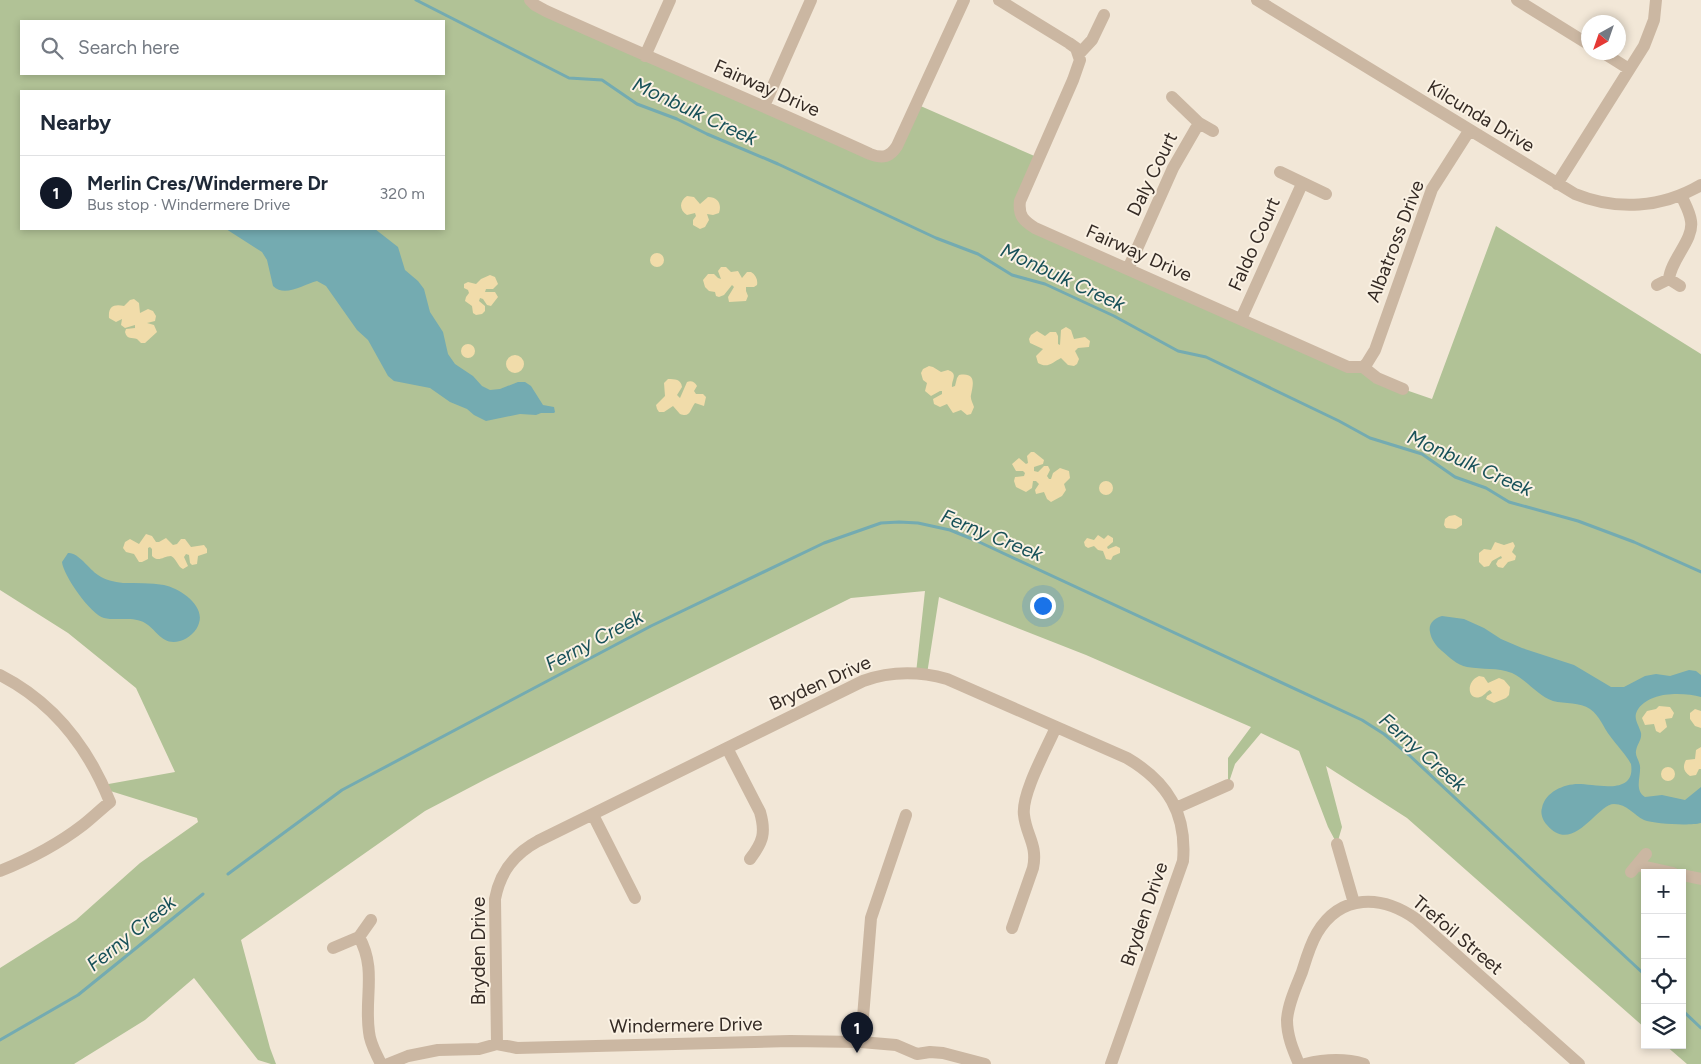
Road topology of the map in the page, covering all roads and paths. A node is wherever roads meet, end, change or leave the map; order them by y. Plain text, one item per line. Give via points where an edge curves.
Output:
1 (530, 0) edge
2 (670, 0) edge
3 (811, 0) edge
4 (964, 0) edge
5 (999, 0) edge
6 (1257, 0) edge
7 (1517, 0) edge
8 (1656, 0) edge
9 (1104, 15) dead end
10 (1581, 40) edge
11 (1079, 54) junction
12 (645, 56) junction
13 (1615, 60) edge
14 (1629, 69) junction
15 (1172, 97) dead end
16 (764, 106) junction
17 (1199, 123) junction
18 (1213, 131) dead end
19 (1469, 131) junction
20 (1280, 172) dead end
21 (1302, 184) junction
22 (1557, 184) junction
23 (1701, 185) edge
24 (1326, 194) dead end
25 (1681, 195) junction
26 (1128, 269) junction
27 (1657, 285) dead end
28 (1241, 319) junction
29 (1364, 367) junction
30 (1403, 389) dead end
31 (0, 675) edge
32 (1056, 727) junction
33 (727, 748) junction
34 (1228, 785) dead end
35 (1176, 808) junction
36 (593, 815) junction
37 (906, 815) dead end
38 (1337, 844) dead end
39 (1646, 854) dead end
40 (750, 859) dead end
41 (1642, 869) edge
42 (0, 870) edge
43 (1686, 876) edge
44 (1701, 879) edge
45 (635, 898) dead end
46 (1354, 903) junction
47 (371, 920) dead end
48 (1012, 928) dead end
49 (359, 937) junction
50 (333, 948) dead end
51 (861, 1042) junction
52 (496, 1044) junction
53 (916, 1059) edge
54 (1565, 1060) edge
55 (381, 1064) edge
56 (388, 1064) edge
57 (985, 1064) edge
58 (1111, 1064) edge
59 (1299, 1064) edge
60 (1305, 1064) edge
61 (1364, 1064) edge
62 (1579, 1064) edge

1 - 12 street, Fairway Drive via 546,11
2 - 12 street
3 - 16 street
4 - 16 street, Fairway Drive via 897,146 888,156 877,157
5 - 11 street via 1069,43
6 - 19 street, Kilcunda Drive
7 - 10 street
8 - 14 street via 1652,28
9 - 11 street, Fairway Drive via 1092,40
11 - 26 street, Fairway Drive via 1079,66 1022,195 1019,211 1024,220 1036,228
12 - 16 street, Fairway Drive
13 - 14 street
14 - 22 street
15 - 17 street, Daly Court
17 - 18 street, Daly Court
17 - 26 street, Daly Court via 1173,168
19 - 22 street, Kilcunda Drive
19 - 29 street, Albatross Drive via 1432,190 1375,350
20 - 21 street, Faldo Court
21 - 24 street, Faldo Court
21 - 28 street, Faldo Court
22 - 25 street, Kilcunda Drive via 1584,198 1616,205 1650,204
23 - 25 street, Kilcunda Drive
25 - 27 street via 1692,227 1672,266 1674,282
26 - 28 street, Fairway Drive
28 - 29 street, Fairway Drive via 1348,367
29 - 30 street, Fairway Drive via 1377,378
31 - 42 street via 43,703 70,731 88,757 110,802 51,847
32 - 33 street, Bryden Drive via 947,679 899,672 863,681
32 - 35 street, Bryden Drive via 1137,764 1160,783
32 - 48 street via 1024,806 1035,859
33 - 36 street, Bryden Drive
33 - 40 street via 762,820 762,840
34 - 35 street
35 - 58 street, Bryden Drive via 1183,834 1182,862
36 - 45 street
36 - 52 street, Bryden Drive via 520,852 500,881 494,908
37 - 51 street via 871,918
38 - 46 street
39 - 41 street via 1634,868
43 - 44 street
46 - 54 street, Trefoil Street via 1388,904 1412,916
46 - 59 street, Trefoil Street via 1333,914 1318,932 1291,1002 1288,1034
47 - 49 street
49 - 50 street
49 - 55 street via 370,969 369,1032
51 - 52 street, Windermere Drive via 517,1048
51 - 53 street, Windermere Drive via 896,1045
52 - 56 street, Windermere Drive via 479,1050 423,1053
53 - 57 street, Windermere Drive via 930,1052
54 - 62 street, Trefoil Street
60 - 61 street via 1337,1059

